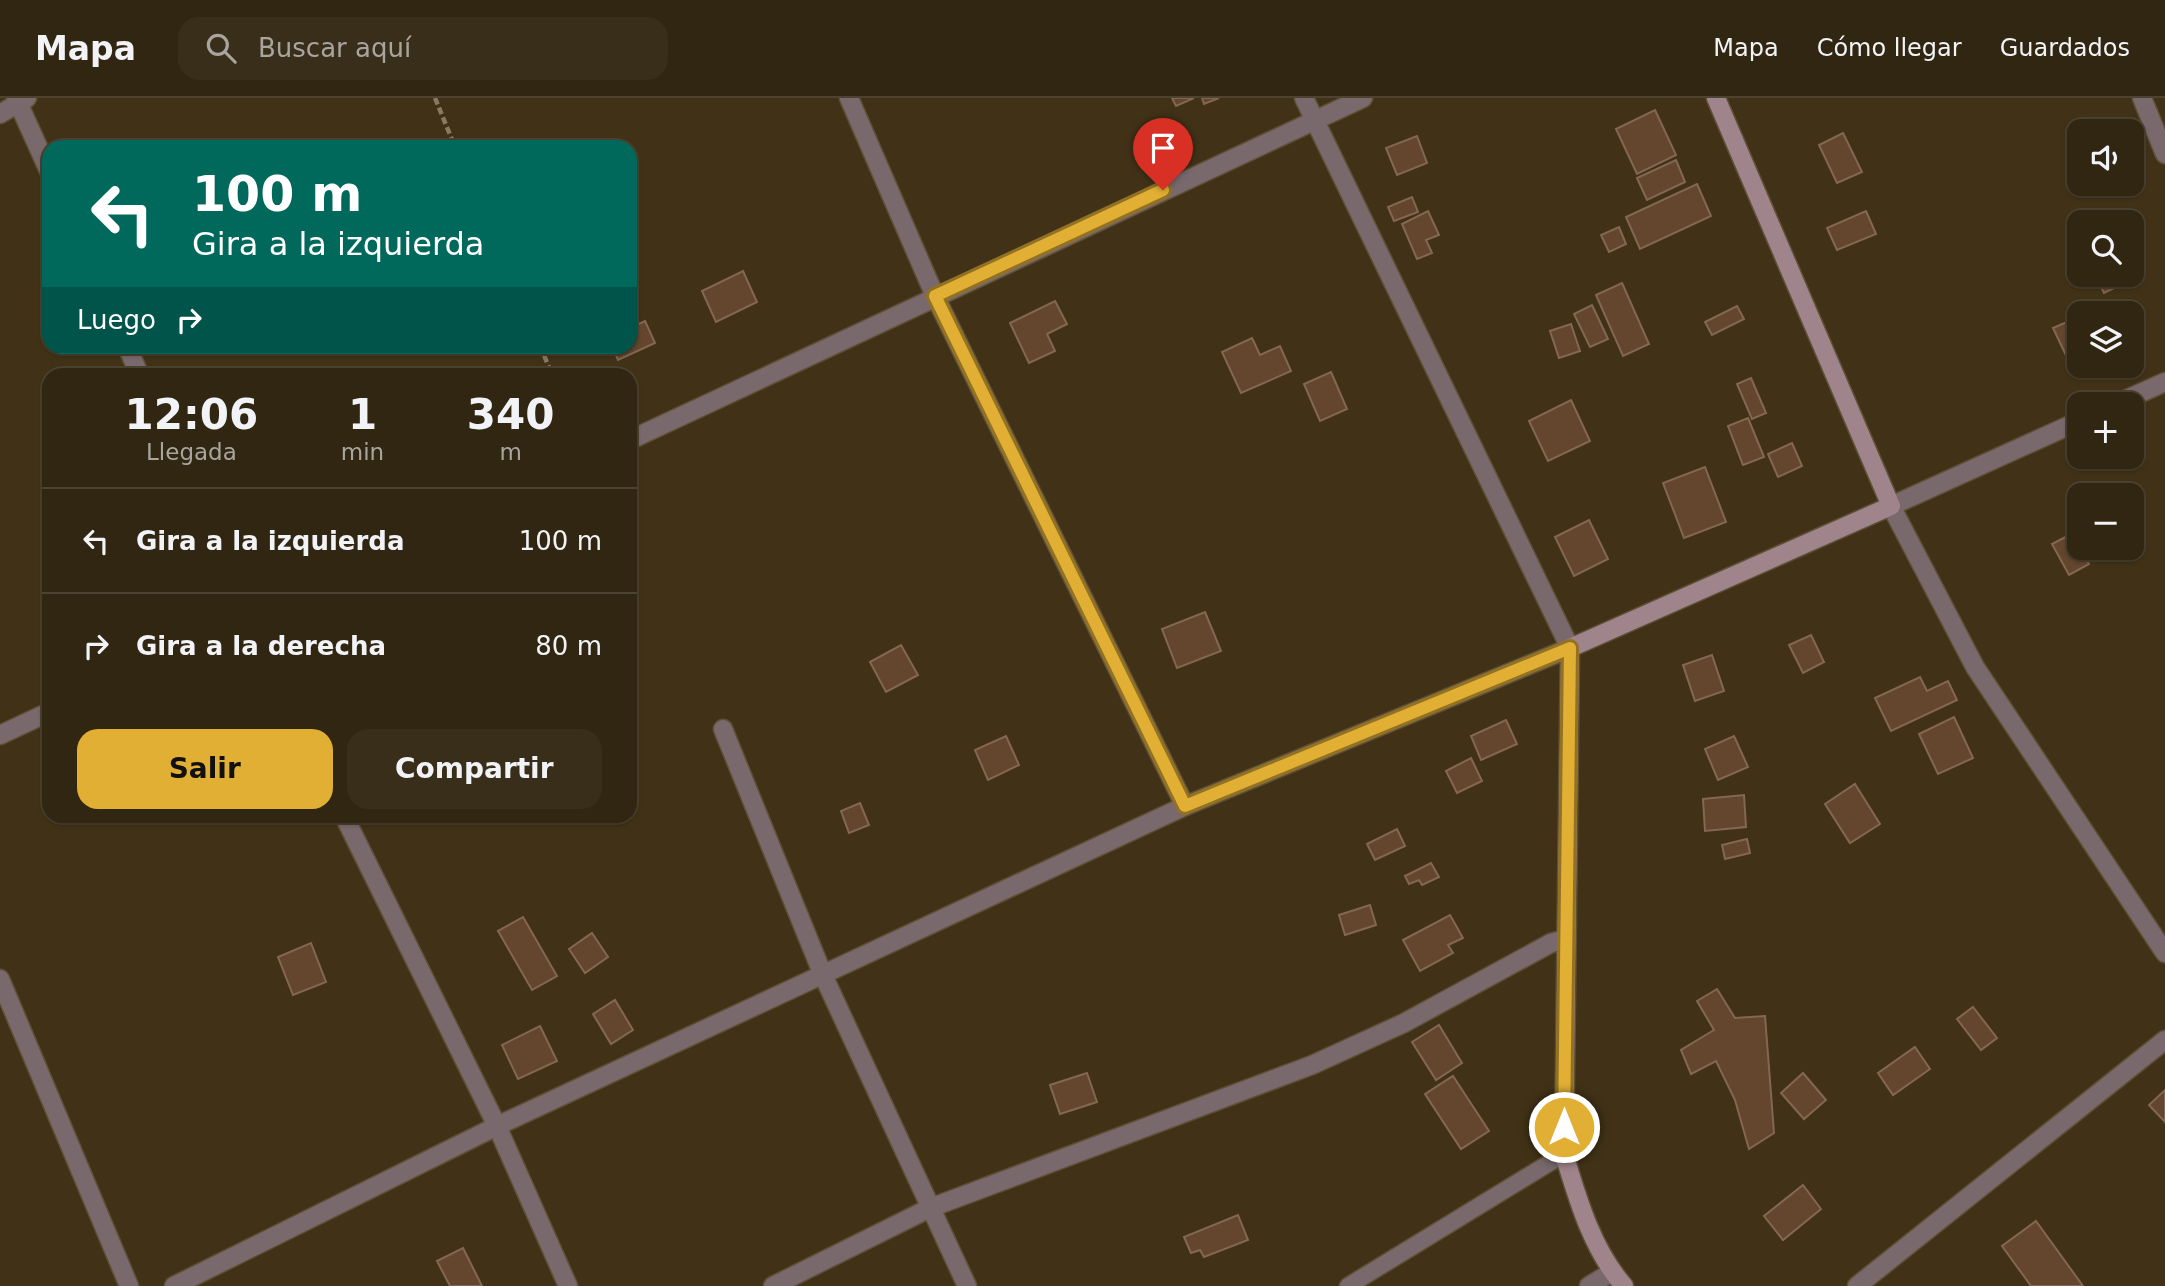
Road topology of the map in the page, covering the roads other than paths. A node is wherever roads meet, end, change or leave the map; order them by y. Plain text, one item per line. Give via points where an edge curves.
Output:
1 (849, 98) edge
2 (1304, 98) edge
3 (1363, 98) edge
4 (1716, 98) edge
5 (2141, 98) edge
6 (21, 100) edge
7 (0, 114) edge
8 (1314, 119) junction
9 (42, 153) edge
10 (2165, 154) edge
11 (935, 296) junction
12 (2165, 382) edge
13 (2143, 392) edge
14 (2067, 426) edge
15 (637, 437) edge
16 (1891, 506) junction
17 (1570, 648) junction
18 (42, 715) edge
19 (723, 729) dead end
20 (0, 735) edge
21 (1185, 806) junction
22 (347, 823) edge
23 (1566, 939) junction
24 (2165, 953) edge
25 (823, 975) junction
26 (0, 979) edge
27 (2165, 1040) edge
28 (497, 1126) junction
29 (1564, 1154) junction
30 (930, 1209) junction
31 (1612, 1272) junction
32 (180, 1285) edge
33 (129, 1286) edge
34 (568, 1286) edge
35 (773, 1286) edge
36 (967, 1286) edge
37 (1348, 1286) edge
38 (1589, 1286) edge
39 (1624, 1286) edge
40 (1857, 1286) edge

1 - 11 street
2 - 8 street
3 - 8 street
4 - 16 street
5 - 10 street
6 - 7 street
6 - 9 street
8 - 11 street
8 - 17 street
11 - 15 street
11 - 21 street
12 - 13 street
14 - 16 street
16 - 17 street
16 - 24 street via 1975,667
17 - 21 street
17 - 23 street
18 - 20 street
19 - 25 street
21 - 25 street
22 - 28 street
23 - 29 street
23 - 30 street via 1312,1065
25 - 28 street
25 - 30 street
26 - 33 street
27 - 40 street
28 - 32 street
28 - 34 street
29 - 31 street via 1582,1213
29 - 37 lane
30 - 35 street
30 - 36 street
31 - 38 street
31 - 39 street

